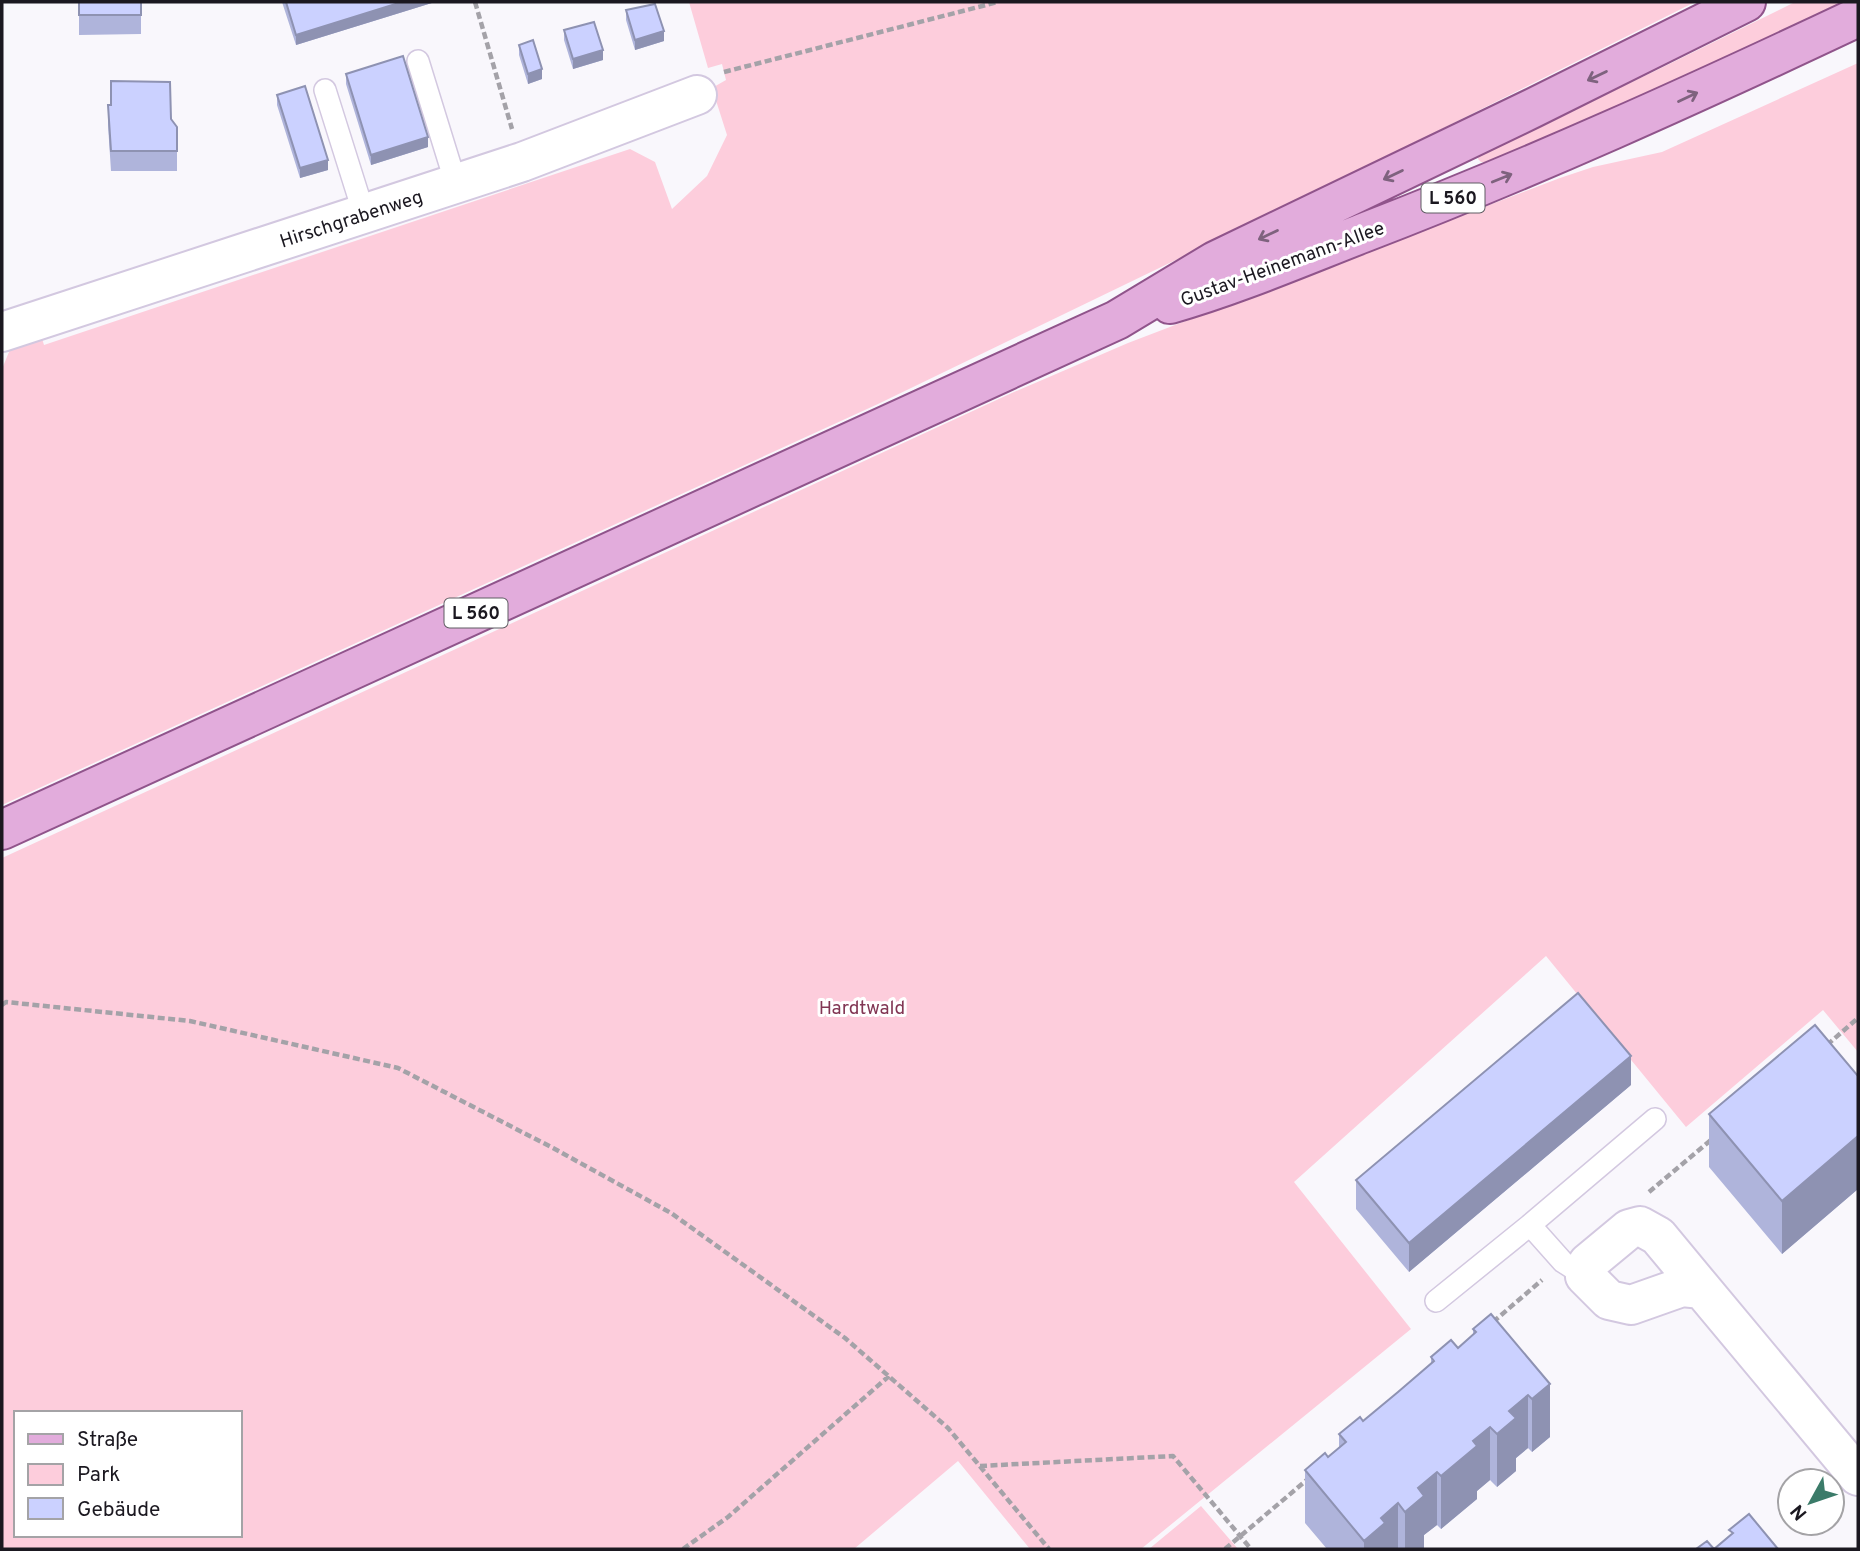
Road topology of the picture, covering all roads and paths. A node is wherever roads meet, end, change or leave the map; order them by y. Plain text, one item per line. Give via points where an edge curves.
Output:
1 (475, 2) edge
2 (998, 2) edge
3 (1746, 2) edge
4 (1858, 17) edge
5 (418, 61) dead end
6 (710, 83) joint
7 (326, 90) dead end
8 (522, 162) junction
9 (456, 184) junction
10 (364, 214) junction
11 (1117, 320) junction
12 (2, 332) edge
13 (2, 830) edge
14 (2, 1005) edge
15 (1858, 1018) edge
16 (1833, 1056) edge
17 (1655, 1119) dead end
18 (1719, 1134) edge
19 (1647, 1193) dead end
20 (1530, 1225) junction
21 (1574, 1269) junction
22 (1702, 1289) junction
23 (1436, 1301) dead end
24 (1490, 1324) edge
25 (889, 1376) junction
26 (980, 1466) junction
27 (1313, 1475) edge
28 (1858, 1476) edge
29 (1240, 1537) junction
30 (683, 1549) edge
31 (1049, 1549) edge
32 (1225, 1549) edge
33 (1251, 1549) edge

1 - 8 path
2 - 6 path
3 -> 11 main road, Gustav-Heinemann-Allee / L 560 via 1215,261
11 -> 4 main road, Gustav-Heinemann-Allee / L 560 via 1226,287 1499,179
5 - 9 lane
6 - 8 street, Hirschgrabenweg
7 - 10 lane
8 - 9 street, Hirschgrabenweg
9 - 10 street, Hirschgrabenweg
10 - 12 street, Hirschgrabenweg
11 - 13 main road, L 560
14 - 25 path via 190,1021 398,1068 671,1213 845,1338
15 - 16 path via 1823,1048
17 - 20 lane
18 - 19 path
20 - 21 lane
20 - 23 lane
21 - 22 street via 1609,1300 1630,1305 1682,1287
21 - 22 street via 1640,1226 1658,1236
21 - 24 path
22 - 28 street
25 - 26 path via 948,1428
25 - 30 path via 728,1517
26 - 29 path via 1173,1456
26 - 31 path
27 - 29 path
29 - 32 path
29 - 33 path

